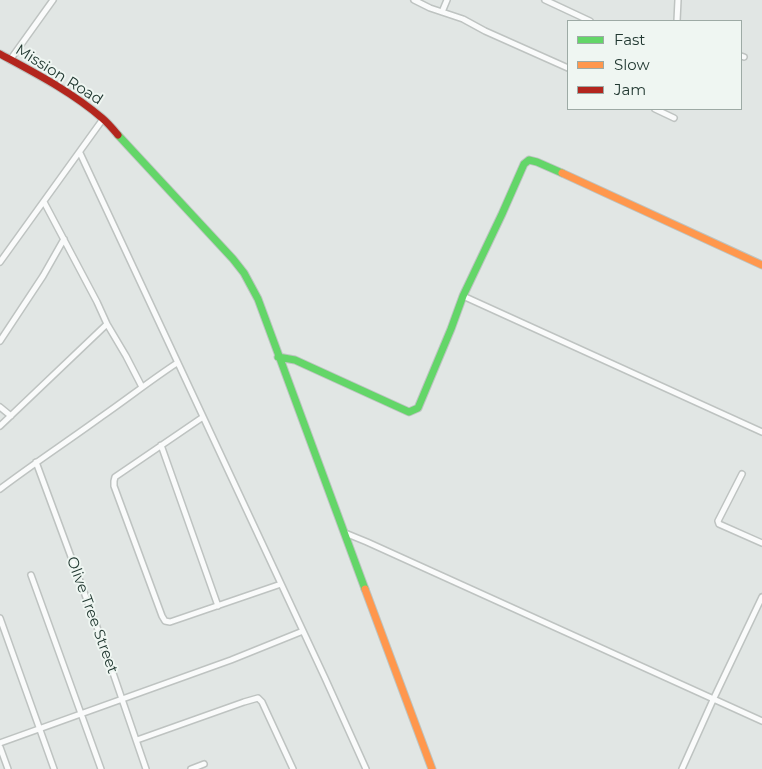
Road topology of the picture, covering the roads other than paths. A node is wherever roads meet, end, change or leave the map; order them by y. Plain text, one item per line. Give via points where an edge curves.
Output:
1 (53, 0) edge
2 (414, 0) edge
3 (447, 0) edge
4 (545, 0) edge
5 (677, 0) edge
6 (442, 12) junction
7 (586, 20) edge
8 (676, 20) edge
9 (0, 54) edge
10 (10, 60) junction
11 (567, 66) edge
12 (657, 110) edge
13 (674, 118) dead end
14 (104, 119) junction
15 (80, 153) junction
16 (44, 202) junction
17 (64, 239) junction
18 (0, 262) edge
19 (762, 265) edge
20 (463, 296) junction
21 (107, 324) junction
22 (0, 341) edge
23 (278, 357) junction
24 (177, 363) junction
25 (142, 387) junction
26 (0, 408) edge
27 (11, 416) junction
28 (203, 417) junction
29 (0, 426) edge
30 (762, 432) edge
31 (161, 446) junction
32 (36, 462) junction
33 (742, 474) dead end
34 (0, 489) edge
35 (345, 533) junction
36 (762, 543) edge
37 (31, 575) dead end
38 (281, 584) junction
39 (762, 597) edge
40 (218, 606) junction
41 (0, 618) edge
42 (303, 631) junction
43 (122, 698) junction
44 (713, 700) junction
45 (81, 714) junction
46 (762, 721) edge
47 (40, 729) junction
48 (136, 740) junction
49 (0, 745) edge
50 (204, 764) dead end
51 (8, 769) edge
52 (54, 769) edge
53 (101, 769) edge
54 (146, 769) edge
55 (191, 769) edge
56 (293, 769) edge
57 (366, 769) edge
58 (432, 769) edge
59 (682, 769) edge

1 - 10 street
2 - 6 street
3 - 6 street
4 - 7 street
5 - 8 street
6 - 11 street
9 - 10 street, Mission Road
10 - 14 street, Mission Road
12 - 13 street
14 - 15 street
14 - 23 street, Mission Road via 238,266 258,299
15 - 16 street
15 - 24 street
16 - 17 street
16 - 18 street
17 - 21 street
17 - 22 street
19 - 20 street via 529,160 524,164
20 - 23 street via 418,408 413,411 409,412 295,360
20 - 30 street
21 - 25 street
21 - 27 street
23 - 35 street, Mission Road
24 - 25 street
24 - 28 street
25 - 32 street
26 - 27 street
27 - 29 street
28 - 31 street
28 - 38 street
31 - 40 street
31 - 40 street via 115,477 114,486 165,621
32 - 34 street
32 - 43 street, Olive Tree Street
33 - 36 street via 718,521
35 - 44 street
35 - 58 street, Mission Road
37 - 45 street
38 - 40 street
38 - 42 street
39 - 44 street
41 - 47 street
42 - 43 street
42 - 57 street
43 - 45 street
43 - 48 street, Olive Tree Street
44 - 46 street
44 - 59 street
45 - 47 street
45 - 53 street
47 - 49 street
47 - 52 street
48 - 54 street, Olive Tree Street
48 - 56 street via 258,698
49 - 51 street
50 - 55 street

